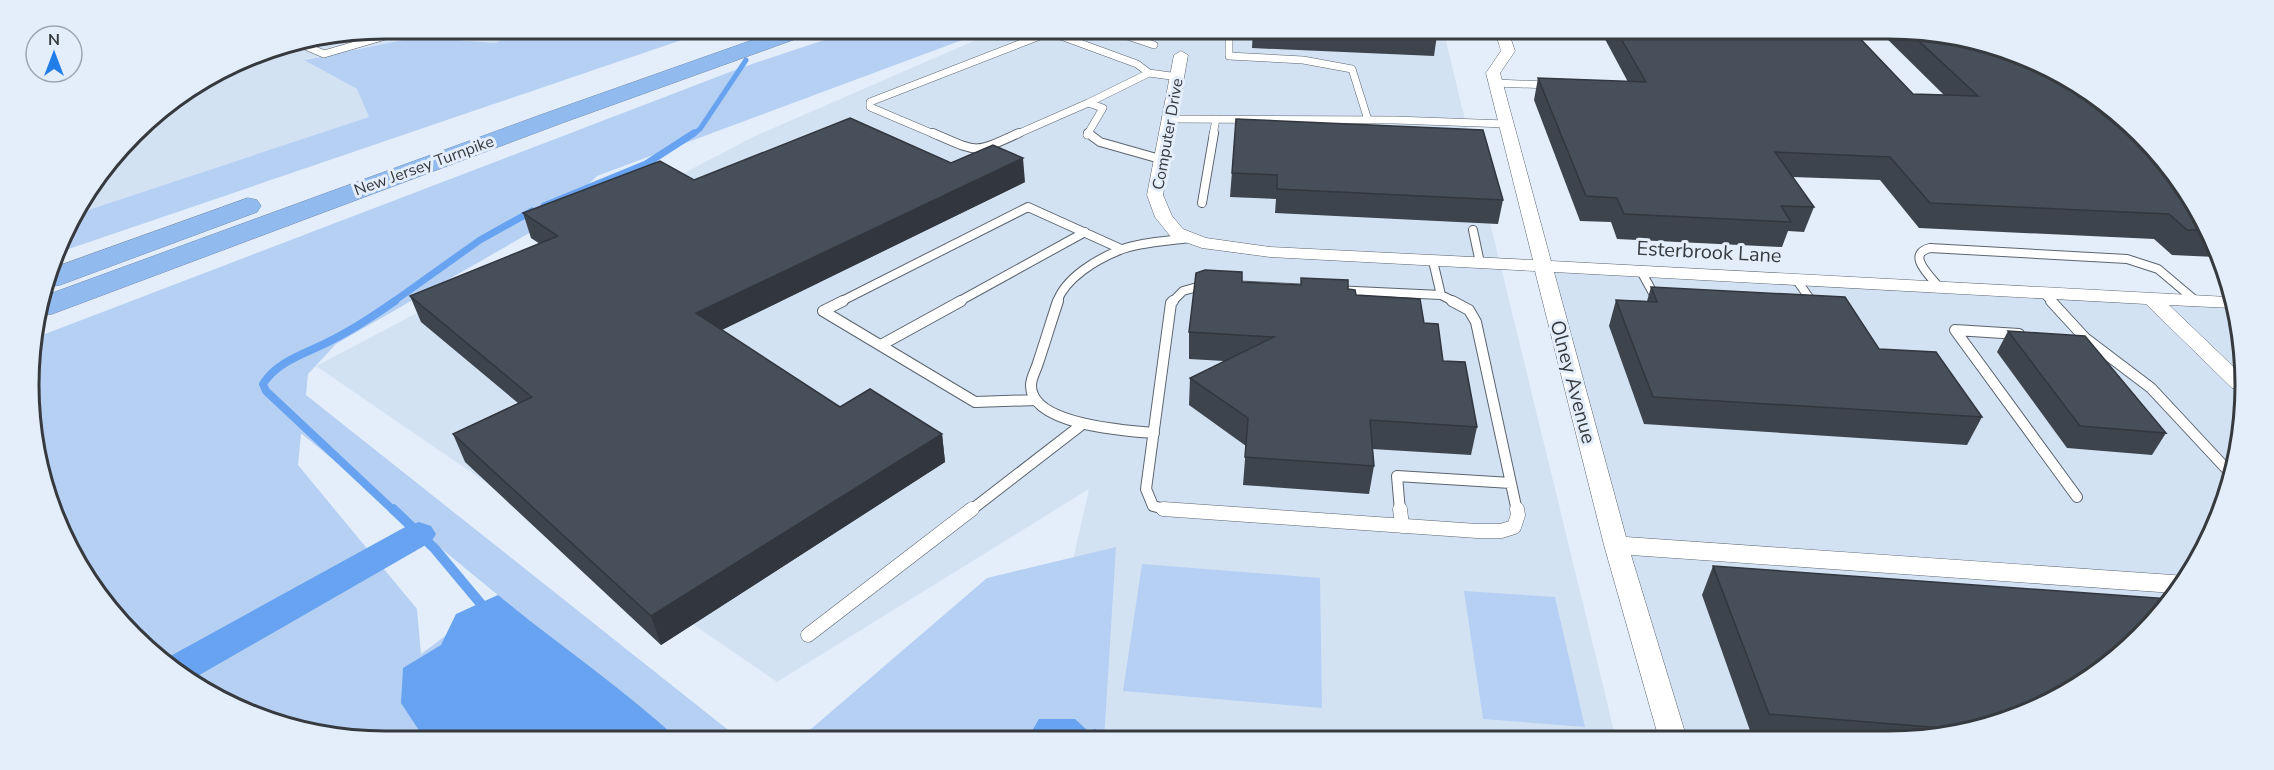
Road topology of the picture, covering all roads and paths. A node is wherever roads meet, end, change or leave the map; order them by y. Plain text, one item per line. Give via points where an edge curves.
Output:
1 (722, 39) edge
2 (777, 39) edge
3 (1032, 39) edge
4 (1069, 39) edge
5 (1136, 39) edge
6 (1229, 39) edge
7 (1504, 39) edge
8 (373, 40) edge
9 (1154, 45) dead end
10 (309, 48) edge
11 (1181, 56) dead end
12 (1149, 73) junction
13 (1178, 77) junction
14 (1495, 83) junction
15 (1554, 85) edge
16 (1088, 103) junction
17 (1169, 119) junction
18 (1216, 119) junction
19 (1368, 120) junction
20 (1506, 124) junction
21 (1160, 159) junction
22 (1202, 203) dead end
23 (1473, 230) dead end
24 (1085, 232) junction
25 (1188, 238) junction
26 (1122, 249) junction
27 (1433, 261) junction
28 (1480, 263) junction
29 (1543, 266) junction
30 (1641, 271) junction
31 (56, 277) edge
32 (1796, 279) junction
33 (1938, 286) junction
34 (2044, 293) junction
35 (1675, 294) edge
36 (1441, 296) junction
37 (1787, 298) edge
38 (2151, 298) junction
39 (2196, 301) junction
40 (2225, 303) edge
41 (49, 305) edge
42 (2026, 334) edge
43 (880, 345) junction
44 (2235, 379) edge
45 (1036, 400) junction
46 (1080, 426) junction
47 (1154, 433) junction
48 (2225, 466) edge
49 (1511, 483) junction
50 (2077, 497) dead end
51 (1402, 526) junction
52 (1616, 545) junction
53 (2173, 583) edge
54 (808, 635) dead end
55 (1671, 731) edge

1 - 31 highway, New Jersey Turnpike
2 - 41 highway, New Jersey Turnpike
3 - 16 lane via 870,102 870,107 972,150 981,150
4 - 12 lane via 1137,64
5 - 9 lane
6 - 19 lane via 1229,56 1303,60 1352,69
7 - 14 street via 1508,51 1493,73
8 - 10 lane via 324,54
11 - 13 street, Computer Drive
12 - 13 lane
12 - 16 lane
13 - 17 street, Computer Drive
14 - 15 lane
14 - 20 street, Olney Avenue
16 - 21 lane via 1102,108 1087,135
17 - 18 lane
17 - 21 street, Computer Drive
18 - 19 lane
18 - 22 lane
19 - 20 lane
20 - 29 street, Olney Avenue
21 - 25 street, Computer Drive via 1155,195 1164,218 1177,233
23 - 28 lane
24 - 26 lane
24 - 43 lane
24 - 43 lane via 1028,207 823,311
25 - 26 lane
25 - 27 street, Esterbrook Lane via 1270,252
26 - 45 lane via 1071,280 1060,294 1031,385
27 - 28 street, Esterbrook Lane
27 - 36 lane
28 - 29 street, Esterbrook Lane
29 - 30 street, Esterbrook Lane
29 - 52 street, Olney Avenue
30 - 32 street, Esterbrook Lane
30 - 35 lane via 1653,293
32 - 33 street, Esterbrook Lane
32 - 37 lane via 1810,299
33 - 34 street, Esterbrook Lane
33 - 39 lane via 1919,261 1922,250 2150,263
34 - 38 street, Esterbrook Lane
34 - 48 lane via 2079,337 2151,388
36 - 47 lane via 1208,284 1183,291 1171,303
36 - 49 lane via 1468,310 1476,322
38 - 39 street, Esterbrook Lane
38 - 44 street
39 - 40 street, Esterbrook Lane
42 - 50 lane via 1955,330
43 - 45 lane via 975,402
45 - 46 lane
46 - 47 lane
46 - 54 lane
47 - 51 lane via 1146,489 1153,506 1185,512
49 - 51 lane via 1518,515 1514,527 1477,531
49 - 51 lane via 1397,476
52 - 53 street
52 - 55 street, Olney Avenue

